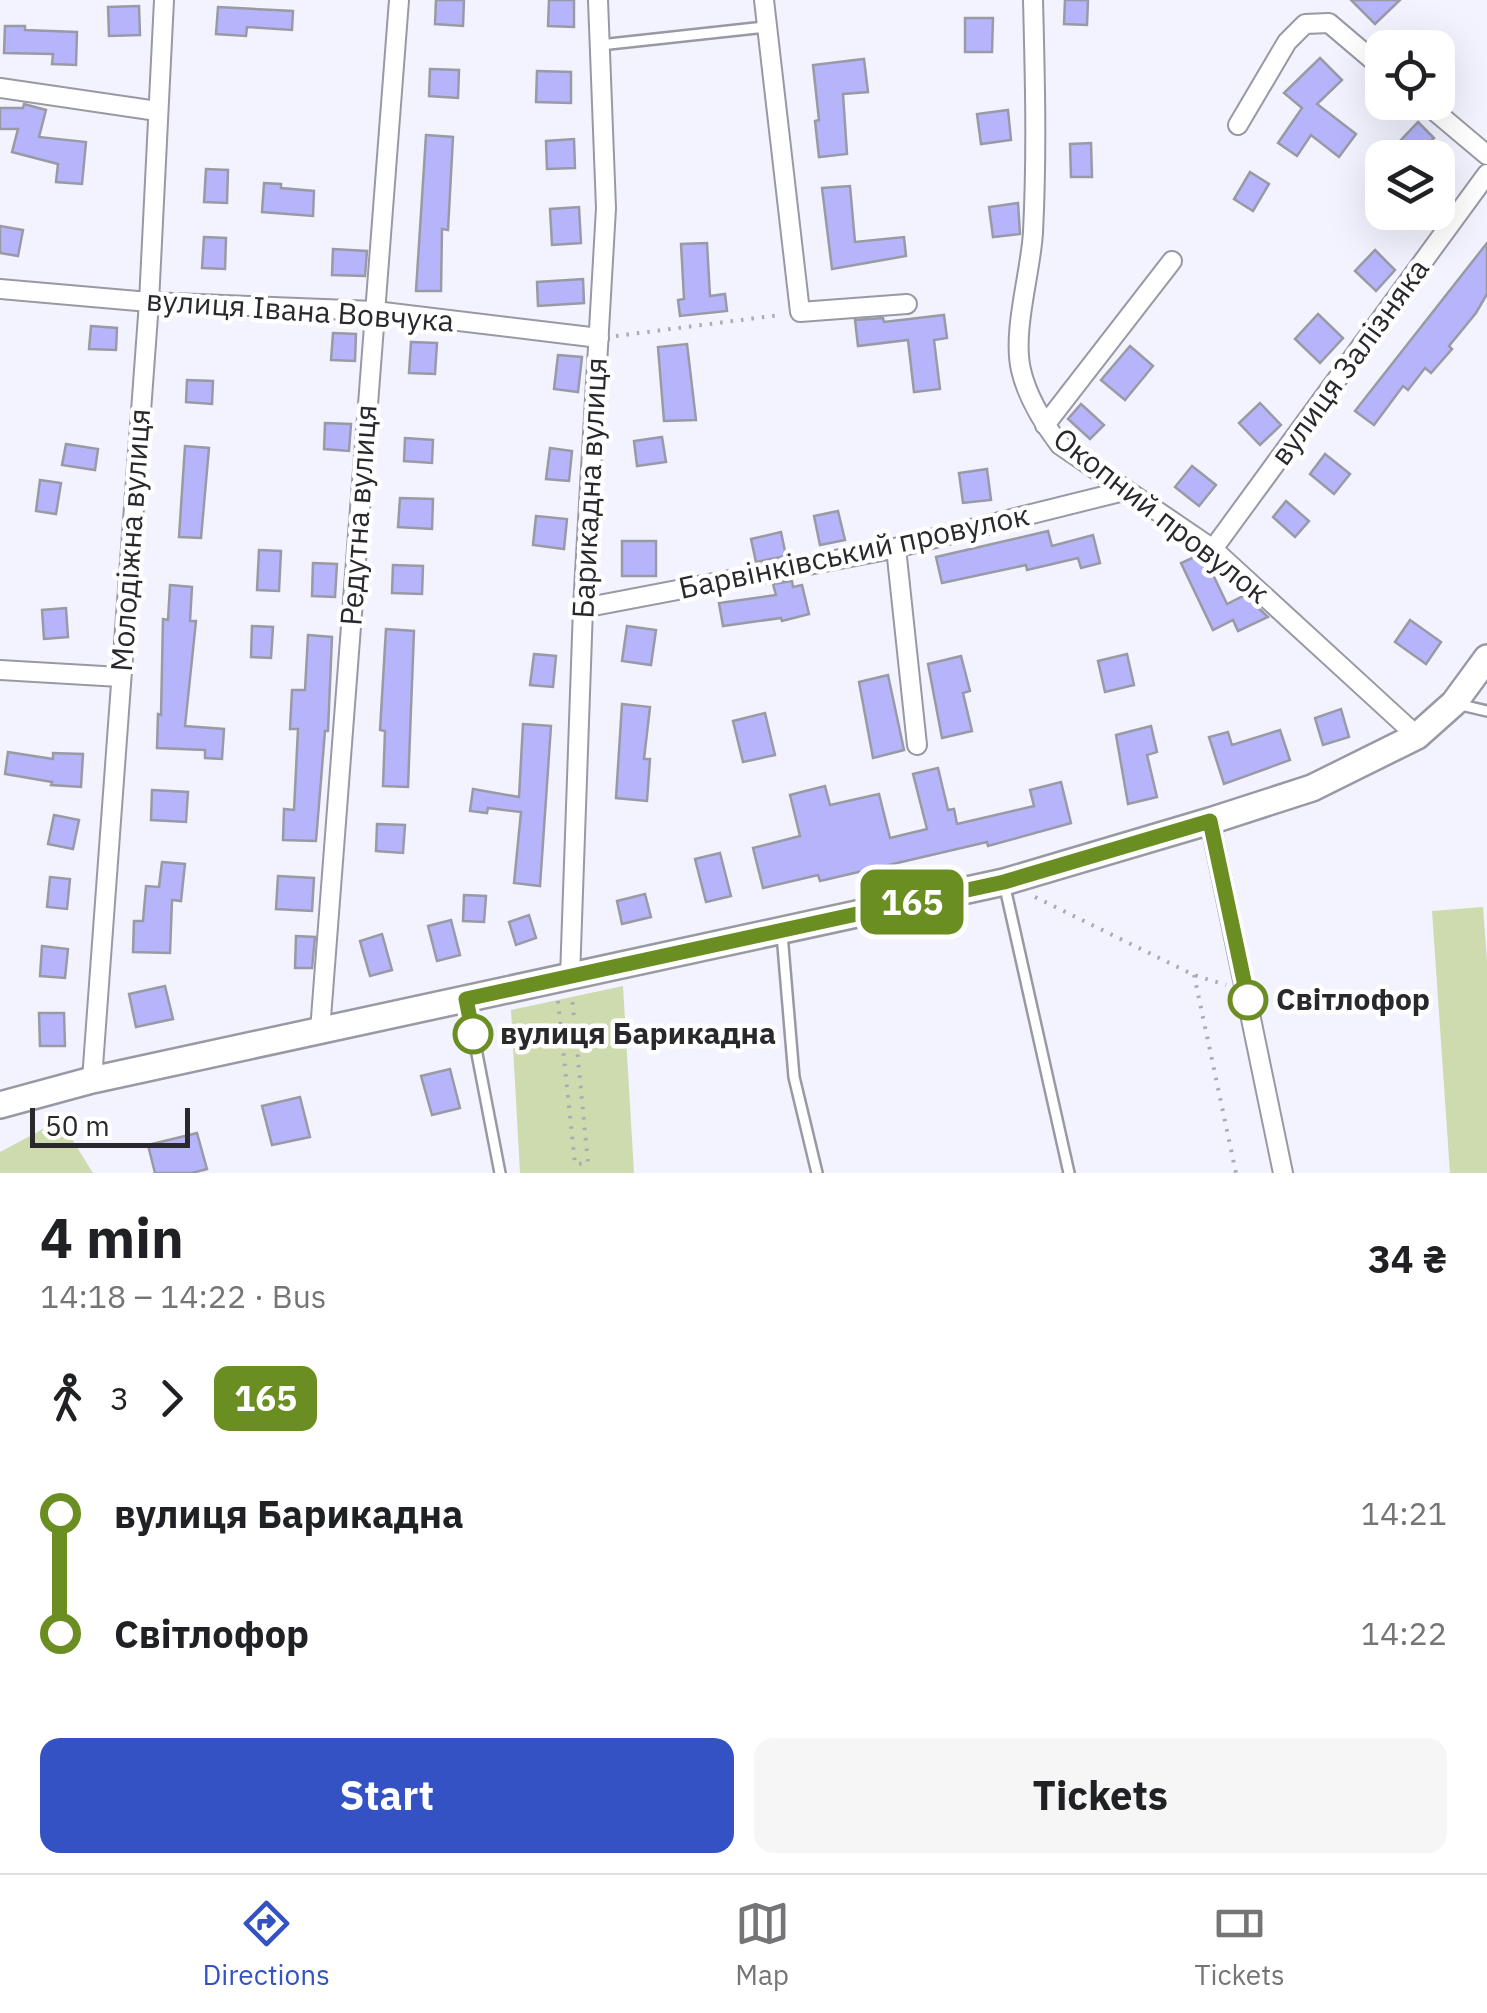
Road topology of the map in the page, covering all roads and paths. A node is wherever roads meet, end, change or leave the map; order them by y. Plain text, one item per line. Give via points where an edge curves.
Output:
1 (164, 0) edge
2 (400, 0) edge
3 (598, 0) edge
4 (764, 0) edge
5 (1033, 0) edge
6 (765, 27) junction
7 (600, 46) junction
8 (1365, 54) edge
9 (0, 88) edge
10 (157, 111) junction
11 (1446, 120) edge
12 (1238, 125) dead end
13 (1487, 154) edge
14 (1487, 174) edge
15 (1172, 261) dead end
16 (0, 290) edge
17 (150, 302) junction
18 (908, 304) dead end
19 (376, 311) junction
20 (800, 312) junction
21 (599, 338) junction
22 (1045, 426) junction
23 (1124, 491) junction
24 (896, 548) junction
25 (1213, 549) junction
26 (583, 608) junction
27 (1487, 658) edge
28 (0, 670) edge
29 (120, 677) junction
30 (1454, 703) junction
31 (1487, 711) edge
32 (1417, 736) junction
33 (917, 745) dead end
34 (1210, 821) junction
35 (1004, 882) junction
36 (782, 931) junction
37 (1194, 974) junction
38 (563, 978) junction
39 (1246, 992) junction
40 (466, 999) junction
41 (320, 1031) junction
42 (92, 1080) junction
43 (0, 1106) edge
44 (500, 1173) edge
45 (816, 1173) edge
46 (1069, 1173) edge
47 (1236, 1173) edge
48 (1283, 1173) edge

1 - 10 street, Молодіжна вулиця
2 - 19 street, Редутна вулиця
3 - 7 street, Барикадна вулиця
4 - 6 street
5 - 22 street, Окопний провулок via 1033,235 1021,369
6 - 7 lane
6 - 20 street
7 - 21 street, Барикадна вулиця via 606,208
8 - 12 street via 1329,23 1305,24 1287,42
9 - 10 street
10 - 17 street, Молодіжна вулиця
11 - 13 street
14 - 25 street, вулиця Залізняка
15 - 22 street
16 - 17 street, вулиця Івана Вовчука
17 - 19 street, вулиця Івана Вовчука
17 - 29 street, Молодіжна вулиця
18 - 20 street
19 - 21 street, вулиця Івана Вовчука
19 - 41 street, Редутна вулиця
20 - 21 path
21 - 26 street, Барикадна вулиця
22 - 23 street, Окопний провулок via 1060,445
23 - 24 street, Барвінківський провулок
23 - 25 street, Окопний провулок
24 - 26 street, Барвінківський провулок
24 - 33 street
25 - 32 street, Окопний провулок
26 - 38 street, Барикадна вулиця
27 - 30 street
28 - 29 street
29 - 42 street, Молодіжна вулиця
30 - 31 lane
30 - 32 street
32 - 34 street via 1312,788
34 - 35 street
34 - 39 street
35 - 36 street
35 - 37 path
35 - 46 lane
36 - 38 street
36 - 45 lane via 794,1077
37 - 39 path
37 - 47 path
38 - 38 path via 588,1163 574,1164
38 - 40 street
39 - 48 street
40 - 41 street
40 - 44 lane
41 - 42 street
42 - 43 street

